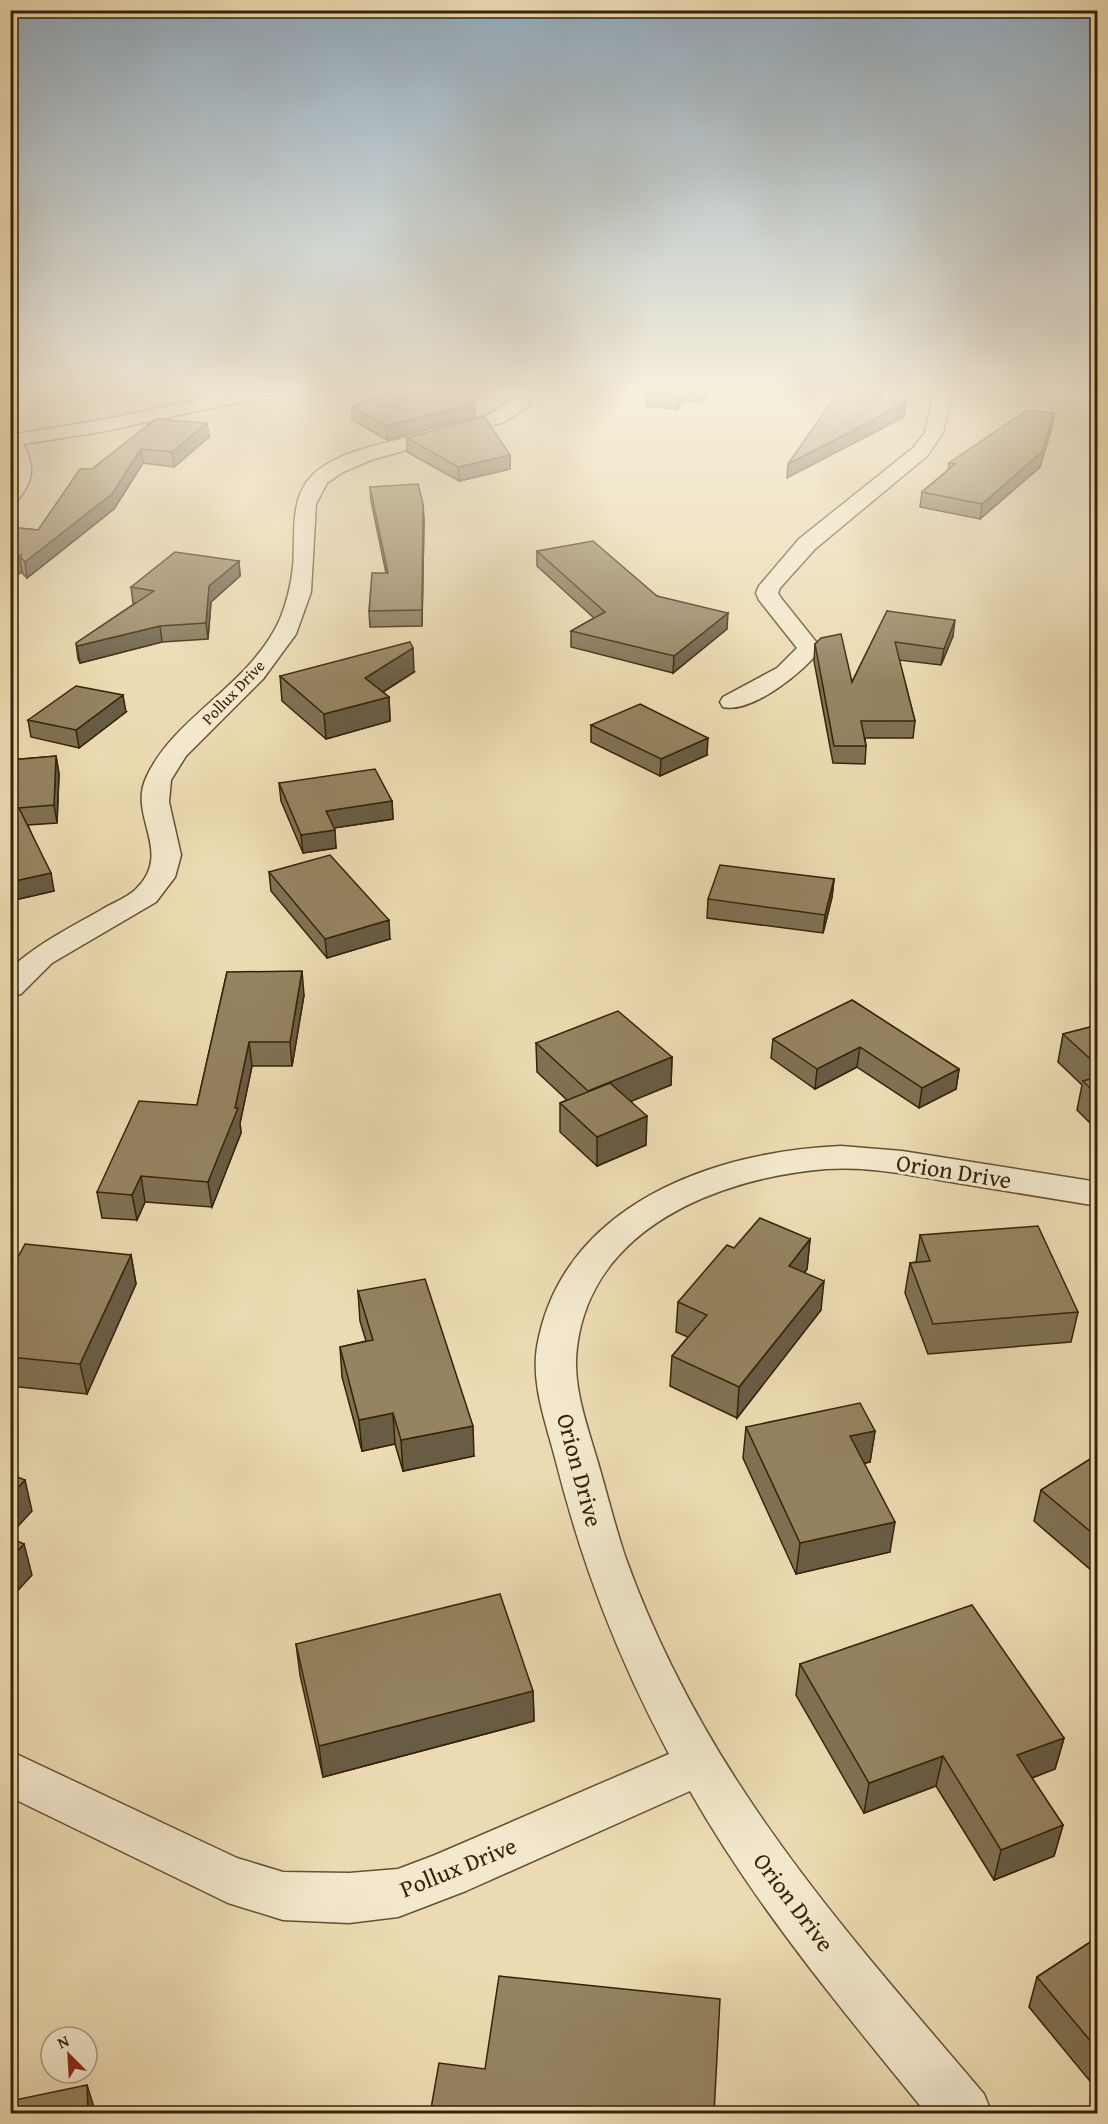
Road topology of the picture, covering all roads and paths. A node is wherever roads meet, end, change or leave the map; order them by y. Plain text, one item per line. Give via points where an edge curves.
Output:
1 (313, 486) edge
2 (873, 486) edge
3 (732, 702) dead end
4 (10, 987) edge
5 (1098, 1194) edge
6 (701, 1763) junction
7 (10, 1773) edge
8 (964, 2114) edge

1 - 4 street, Pollux Drive via 306,504 300,591 291,620 247,683 175,750 157,783 155,801 166,864 159,879 146,896 41,957
2 - 3 street via 797,542 767,593 809,648 796,666
5 - 6 street, Orion Drive via 888,1160 831,1157 782,1162 731,1173 684,1191 640,1215 612,1238 586,1269 566,1307 557,1348 558,1391 608,1569 650,1667
6 - 7 street, Pollux Drive via 448,1874 398,1893 349,1898 283,1896 228,1879
6 - 8 street, Orion Drive via 758,1856 824,1944

